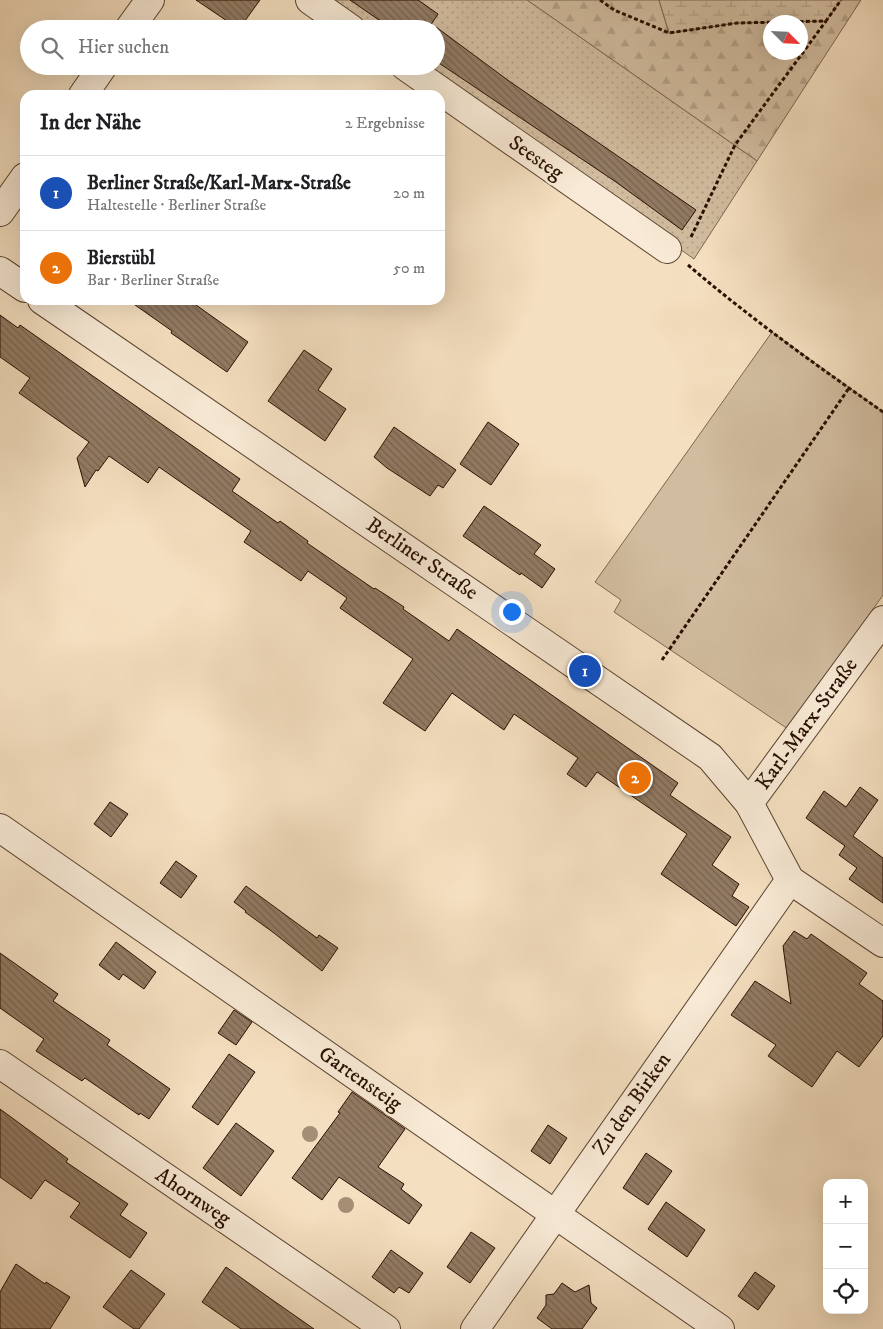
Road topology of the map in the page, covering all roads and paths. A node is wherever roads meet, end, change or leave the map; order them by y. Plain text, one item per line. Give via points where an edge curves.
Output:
1 (150, 0) edge
2 (310, 0) edge
3 (600, 0) edge
4 (840, 0) edge
5 (136, 20) edge
6 (338, 20) edge
7 (826, 21) junction
8 (97, 75) edge
9 (418, 75) edge
10 (86, 90) edge
11 (441, 90) edge
12 (445, 93) edge
13 (20, 184) edge
14 (0, 212) edge
15 (681, 251) junction
16 (0, 271) edge
17 (20, 285) edge
18 (49, 305) edge
19 (849, 388) junction
20 (883, 412) edge
21 (883, 620) edge
22 (662, 660) dead end
23 (749, 803) junction
24 (0, 828) edge
25 (790, 880) junction
26 (883, 943) edge
27 (0, 1064) edge
28 (555, 1214) junction
29 (386, 1329) edge
30 (475, 1329) edge
31 (720, 1329) edge

1 - 5 street
2 - 6 street
3 - 7 path via 614,10 669,33 737,23
4 - 7 path
7 - 15 path via 735,145
8 - 10 street
9 - 11 street, Seesteg
12 - 15 street, Seesteg
13 - 14 street
15 - 19 path via 741,309
16 - 17 street
18 - 23 street, Berliner Straße via 710,757
19 - 20 path
19 - 22 path
21 - 23 street, Karl-Marx-Straße
23 - 25 street, Berliner Straße
24 - 28 street, Gartensteig
25 - 26 street, Berliner Straße
25 - 28 street, Zu den Birken
27 - 29 street, Ahornweg
28 - 30 street, Zu den Birken
28 - 31 street, Gartensteig

